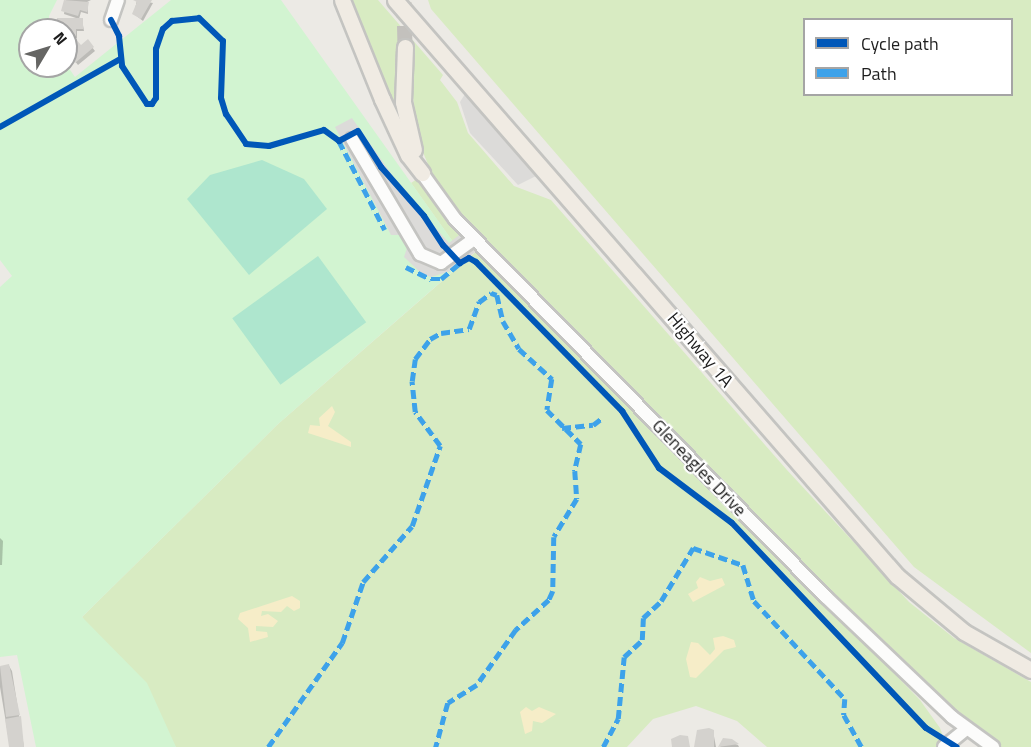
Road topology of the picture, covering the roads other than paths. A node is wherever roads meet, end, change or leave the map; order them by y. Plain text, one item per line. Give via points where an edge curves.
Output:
1 (118, 0) edge
2 (342, 0) edge
3 (395, 0) edge
4 (111, 20) dead end
5 (405, 47) tunnel mouth
6 (352, 139) dead end
7 (422, 173) junction
8 (474, 239) junction
9 (1031, 670) edge
10 (966, 729) junction
11 (946, 744) edge
12 (961, 747) edge
13 (993, 747) edge

1 - 4 street
2 - 7 main road via 408,155
3 - 9 main road, Highway 1A via 897,576 964,632
5 - 7 main road via 403,102
6 - 8 street via 420,254 441,263
7 - 8 street, Gleneagles Drive
8 - 10 street, Gleneagles Drive via 826,597
10 - 11 street
10 - 12 street
10 - 13 street, Gleneagles Drive

